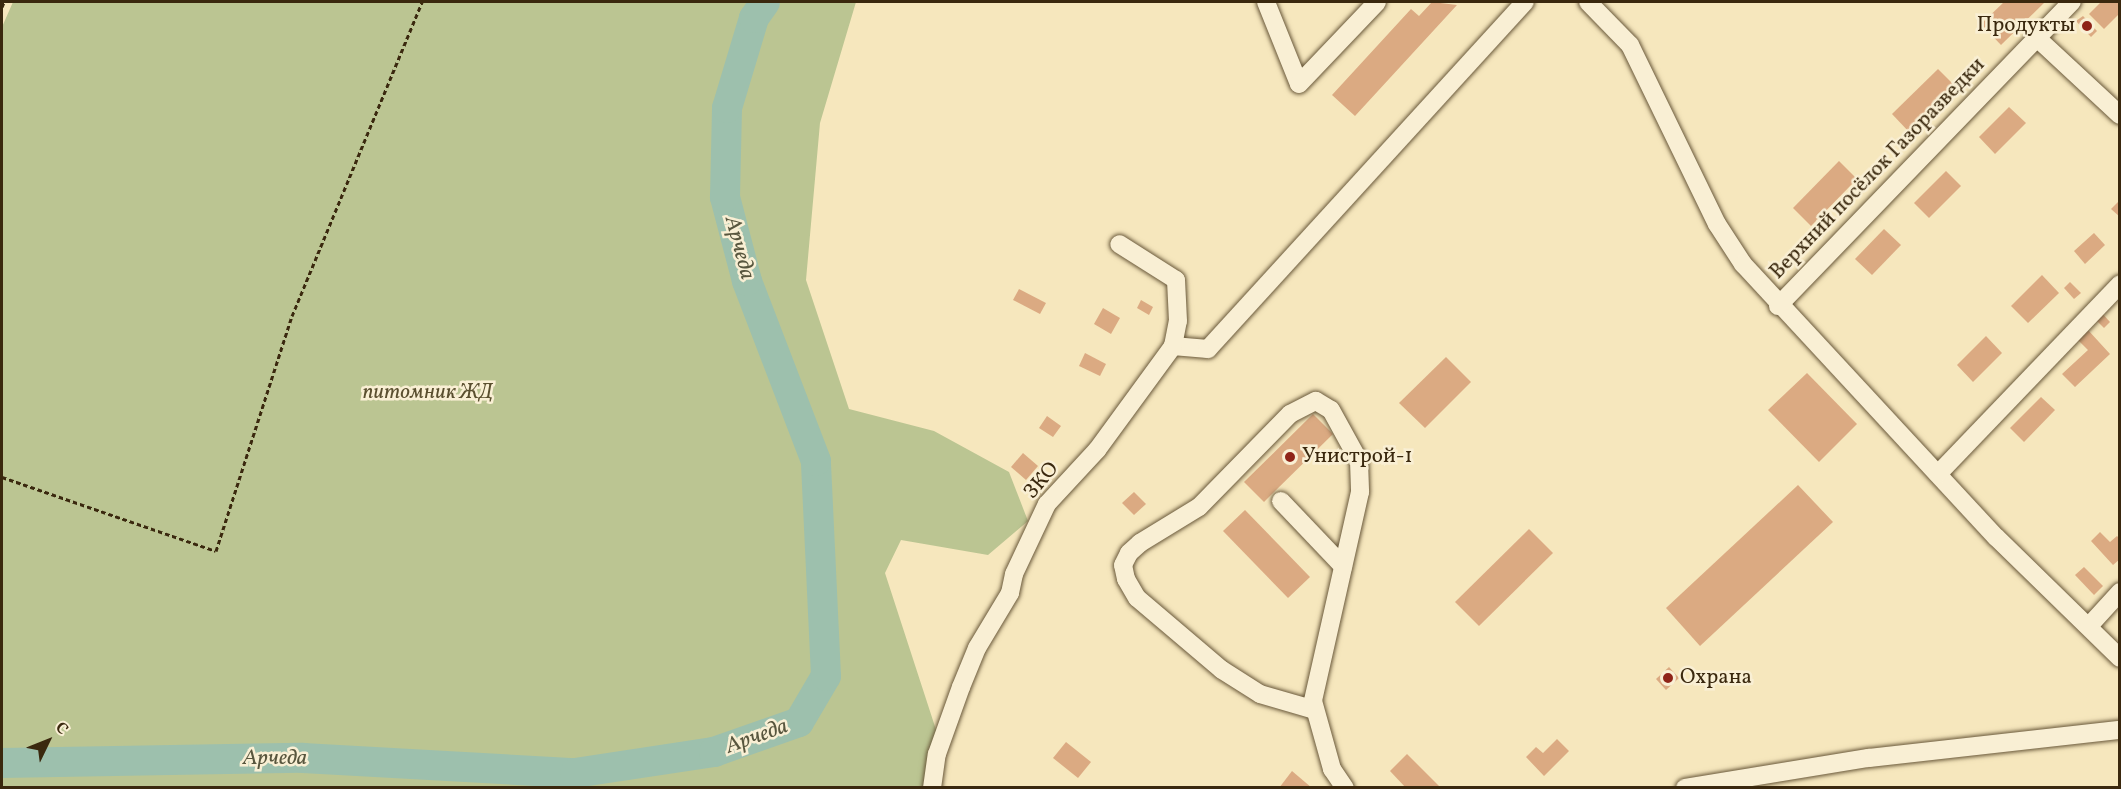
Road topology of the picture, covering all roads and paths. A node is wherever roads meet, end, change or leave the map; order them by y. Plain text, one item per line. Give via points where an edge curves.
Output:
1 (4, 2) edge
2 (422, 2) edge
3 (1266, 2) edge
4 (1377, 2) edge
5 (1525, 2) edge
6 (1588, 2) edge
7 (2072, 2) edge
8 (2, 7) edge
9 (2037, 38) junction
10 (2120, 115) edge
11 (1119, 244) dead end
12 (2120, 284) edge
13 (1778, 306) junction
14 (1173, 346) junction
15 (1938, 474) junction
16 (2, 477) edge
17 (1281, 501) dead end
18 (1343, 566) junction
19 (2120, 592) edge
20 (2089, 626) junction
21 (2120, 658) edge
22 (1315, 710) junction
23 (2120, 730) edge
24 (932, 788) edge
25 (1345, 788) edge
26 (1684, 788) edge

1 - 8 path
2 - 16 path via 292,316 216,551
3 - 4 street via 1299,84
5 - 14 street via 1208,349
6 - 13 street via 1630,45 1718,224 1743,264
7 - 9 street, Верхний посёлок Газоразведки
9 - 10 street
9 - 13 street, Верхний посёлок Газоразведки
11 - 14 street, ЗКО via 1176,280 1178,321
12 - 15 street
13 - 15 street
14 - 24 street, ЗКО via 1097,450 1047,504 1014,574 1010,593 977,648 961,687 937,754
15 - 20 street via 1996,537
17 - 18 street
18 - 22 street via 1318,675
18 - 22 street via 1360,492 1359,461 1330,410 1316,401 1290,414 1199,507 1140,543 1124,565 1126,579 1137,598 1222,669 1260,694
19 - 20 street
20 - 21 street
22 - 25 street via 1332,770
23 - 26 street via 1869,758

